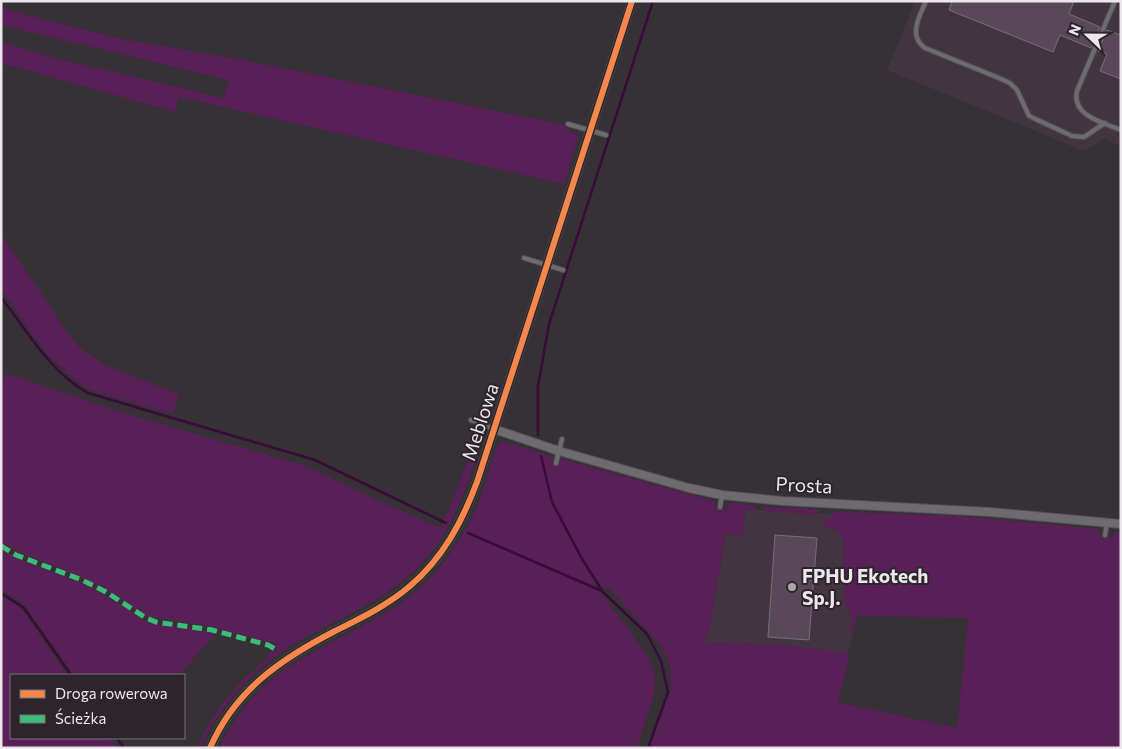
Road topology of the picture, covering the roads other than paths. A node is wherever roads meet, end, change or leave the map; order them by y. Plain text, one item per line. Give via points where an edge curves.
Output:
1 (632, 1) edge
2 (926, 1) edge
3 (1114, 1) edge
4 (1105, 123) junction
5 (568, 124) dead end
6 (590, 130) junction
7 (1121, 130) edge
8 (606, 135) dead end
9 (524, 258) dead end
10 (546, 265) junction
11 (563, 270) dead end
12 (471, 420) dead end
13 (494, 429) junction
14 (562, 439) dead end
15 (559, 450) junction
16 (556, 463) dead end
17 (722, 495) junction
18 (720, 507) dead end
19 (1107, 523) junction
20 (1121, 524) edge
21 (1105, 535) dead end
22 (210, 748) edge

1 - 6 street, Meblowa
2 - 4 lane via 918,19 916,34 920,45 1010,83 1020,95 1029,116 1072,136 1084,137
3 - 4 lane via 1076,95 1084,114
4 - 7 lane
5 - 6 lane
6 - 8 lane
6 - 10 street, Meblowa
9 - 10 lane
10 - 11 lane
10 - 13 street, Meblowa
12 - 13 lane
13 - 15 street, Prosta
13 - 22 street, Meblowa via 462,520 430,567 383,606 306,647 261,678 234,708
14 - 15 lane
15 - 16 lane
15 - 17 street, Prosta
17 - 18 lane
17 - 19 street, Prosta
19 - 20 street, Prosta
19 - 21 lane

